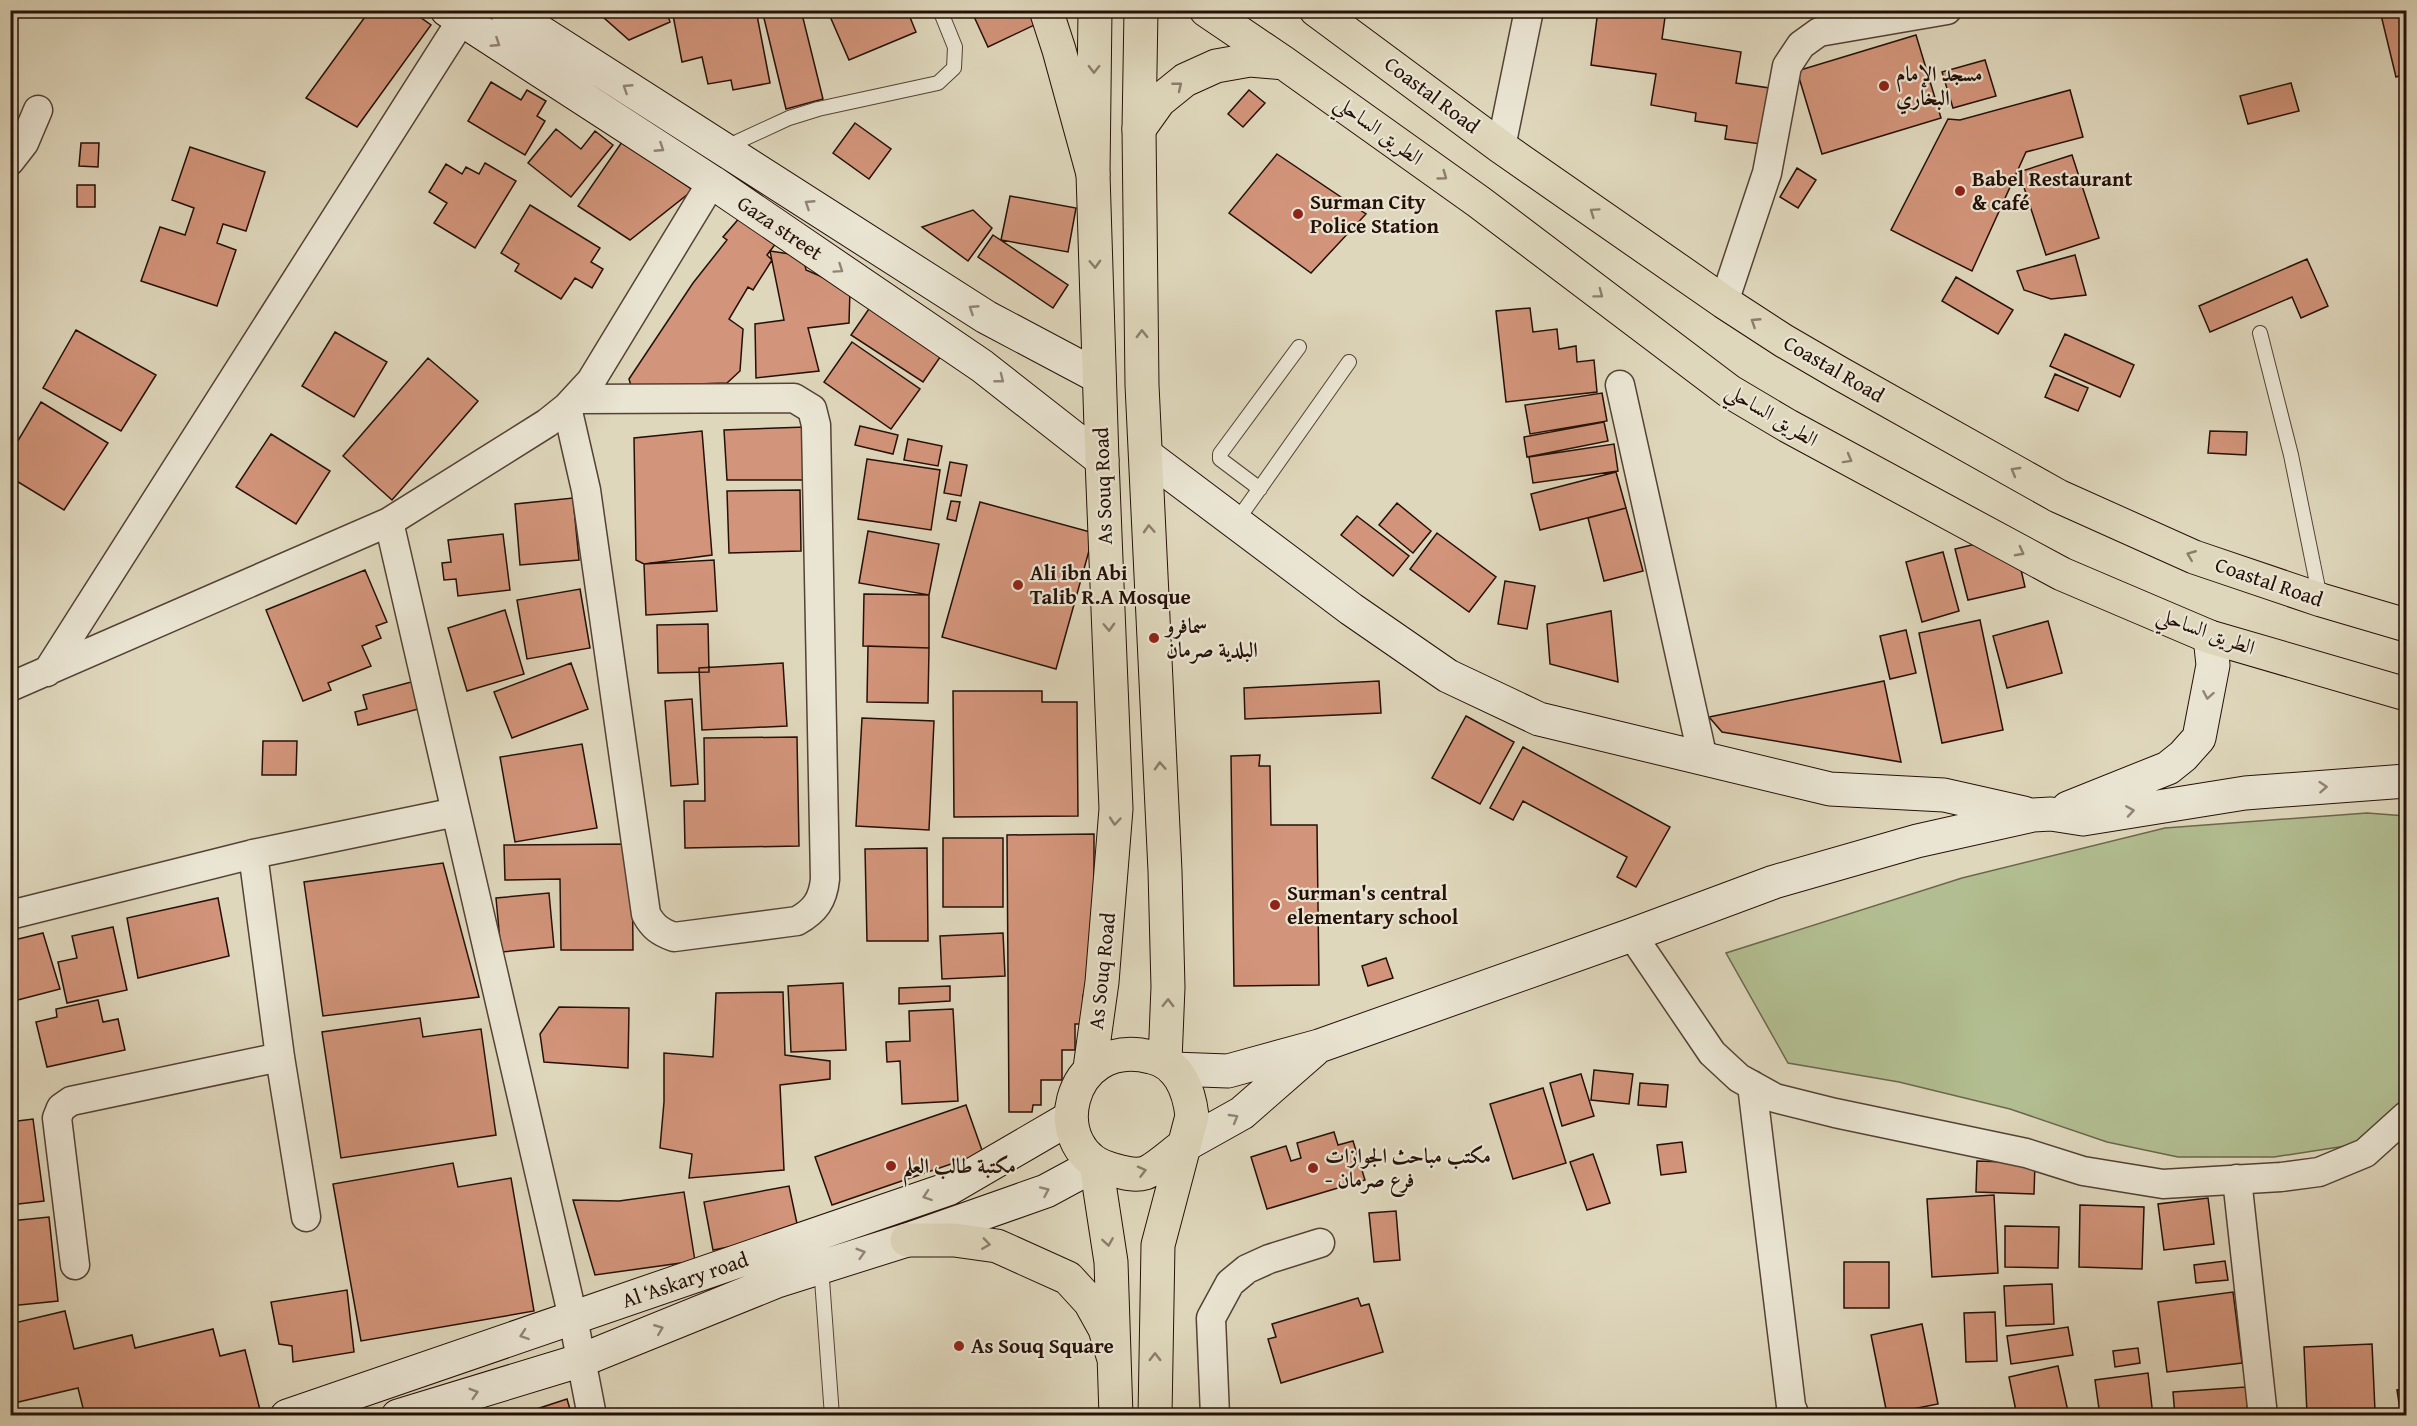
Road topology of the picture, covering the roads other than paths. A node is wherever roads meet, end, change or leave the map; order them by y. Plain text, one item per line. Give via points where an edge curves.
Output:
1 (506, 10) edge
2 (940, 10) edge
3 (1046, 10) edge
4 (1095, 10) edge
5 (1141, 10) edge
6 (1206, 10) edge
7 (1316, 10) edge
8 (1529, 10) edge
9 (1947, 10) edge
10 (459, 14) edge
11 (1284, 63) junction
12 (38, 110) dead end
13 (1139, 129) junction
14 (1501, 147) junction
15 (722, 148) junction
16 (10, 161) edge
17 (1093, 174) junction
18 (712, 182) junction
19 (1724, 302) junction
20 (2260, 333) dead end
21 (1299, 347) dead end
22 (1350, 362) dead end
23 (1099, 377) junction
24 (1620, 384) dead end
25 (1142, 385) junction
26 (572, 403) junction
27 (1146, 455) junction
28 (1102, 460) junction
29 (1260, 489) junction
30 (388, 522) junction
31 (1236, 522) junction
32 (2321, 600) junction
33 (2406, 625) edge
34 (2210, 637) junction
35 (47, 672) junction
36 (10, 687) edge
37 (2406, 694) edge
38 (1702, 759) junction
39 (2406, 781) edge
40 (456, 812) junction
41 (2042, 815) junction
42 (254, 854) junction
43 (10, 915) edge
44 (1632, 935) junction
45 (1319, 1046) junction
46 (280, 1058) junction
47 (1169, 1065) junction
48 (1090, 1068) junction
49 (1752, 1085) junction
50 (2406, 1116) edge
51 (1070, 1118) junction
52 (1183, 1146) junction
53 (1096, 1164) junction
54 (2237, 1179) junction
55 (306, 1217) dead end
56 (907, 1240) junction
57 (1320, 1243) dead end
58 (75, 1265) dead end
59 (821, 1266) junction
60 (573, 1318) junction
61 (1113, 1356) junction
62 (582, 1360) junction
63 (287, 1416) edge
64 (398, 1416) edge
65 (592, 1416) edge
66 (832, 1416) edge
67 (1116, 1416) edge
68 (1155, 1416) edge
69 (1215, 1416) edge
70 (1795, 1416) edge
71 (2263, 1416) edge

15 -> 1 street, Gaza street
2 - 15 lane via 955,47 954,68 938,83 818,109
3 - 17 main road
4 -> 17 main road, As Souq Road
5 - 13 main road, As Souq Road
6 - 11 main road, الطريق الساحلي
7 - 14 main road, Coastal Road
8 - 14 street
9 - 19 street via 1819,32 1801,45 1787,66 1767,173
10 -> 18 street, Gaza street
10 - 35 street
13 -> 11 main road via 1159,101 1185,80 1216,66 1250,60
11 -> 34 main road, الطريق الساحلي via 1479,202 1729,391 2062,574
12 - 16 street via 24,143
25 -> 13 main road, As Souq Road
19 -> 14 main road, Coastal Road
23 -> 15 street, Gaza street via 986,317
17 -> 23 main road, As Souq Road
18 - 26 street via 591,381
18 -> 28 street, Gaza street via 982,366
32 -> 19 main road, Coastal Road via 2194,556 2058,496 1793,346
20 - 32 lane via 2291,455
21 - 29 lane via 1220,454 1220,459
22 - 29 lane
23 - 25 main road
23 - 28 main road, As Souq Road
24 - 38 street
25 - 27 main road, As Souq Road
26 - 26 street via 646,914 652,925 674,937 797,921 818,904 825,879 816,425 812,409 794,398
26 - 30 street via 547,423
27 - 31 street
47 -> 27 main road, As Souq Road via 1165,871
28 -> 48 main road, As Souq Road via 1116,809 1102,982
29 - 31 lane
30 - 35 street
30 - 40 street
31 - 38 street via 1448,676 1539,719
32 - 33 main road, Coastal Road
34 - 37 main road, الطريق الساحلي
34 -> 41 street via 2213,665 2199,738 2183,756 2168,768
35 - 36 street
38 - 41 street via 1830,789 1944,795
41 -> 39 street via 2083,819 2245,792
40 - 42 street
40 - 60 street
41 - 44 street via 1917,841 1774,882
42 - 43 street
42 - 46 street
44 - 45 street
44 - 49 street via 1712,1053
45 - 47 street via 1228,1071
52 -> 45 street via 1242,1113
46 - 55 street
46 - 58 street via 71,1101 61,1108 57,1118
47 - 48 main road via 1126,1053
47 - 52 main road via 1190,1098 1192,1116
48 - 51 main road via 1075,1091
49 - 54 street via 1775,1098 2026,1153 2083,1171 2163,1185
49 - 70 street
50 - 54 street via 2365,1153 2319,1172
51 - 53 main road via 1080,1146
51 -> 60 street, Al ‘Askary road via 948,1189
53 -> 52 main road via 1128,1174 1146,1173
68 -> 52 main road via 1158,1245
56 -> 53 street, Al ‘Askary road via 1046,1191
53 -> 61 main road via 1111,1262
54 - 71 street
59 -> 56 street, Al ‘Askary road
56 -> 61 main road via 954,1240 997,1246 1068,1278 1090,1302 1105,1329
57 - 69 street via 1269,1259 1247,1269 1230,1283 1211,1318
62 -> 59 street, Al ‘Askary road
59 - 66 lane
60 - 62 street
60 -> 63 street, Al ‘Askary road
61 - 67 main road
64 -> 62 street, Al ‘Askary road
62 - 65 street

